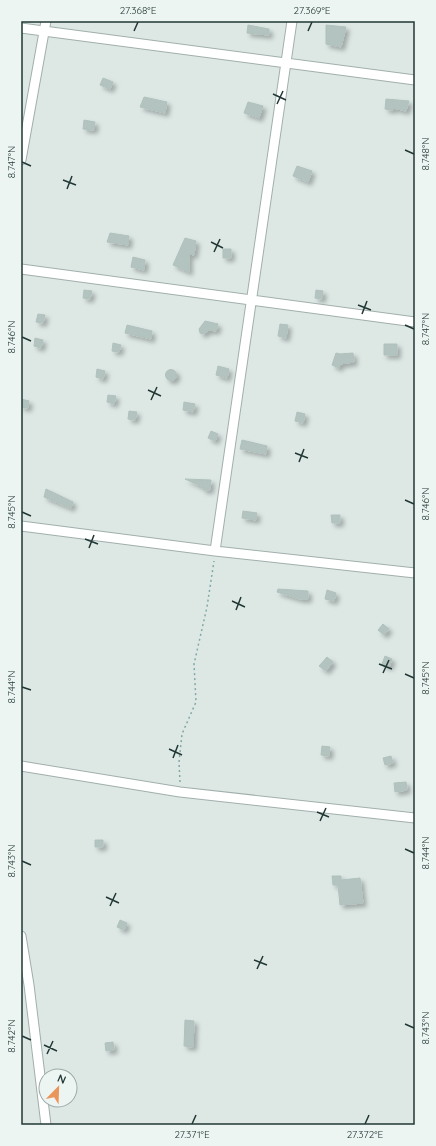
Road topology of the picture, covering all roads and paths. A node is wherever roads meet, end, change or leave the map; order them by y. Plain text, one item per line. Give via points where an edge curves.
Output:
1 (46, 21) edge
2 (292, 21) edge
3 (21, 28) edge
4 (44, 32) junction
5 (286, 64) junction
6 (415, 80) edge
7 (21, 160) edge
8 (21, 268) edge
9 (252, 300) junction
10 (415, 322) edge
11 (21, 526) edge
12 (215, 551) junction
13 (415, 573) edge
14 (21, 766) edge
15 (180, 792) junction
16 (415, 818) edge
17 (21, 936) edge
18 (46, 1125) edge

1 - 4 street
2 - 5 street
3 - 4 street
4 - 5 street
4 - 7 street
5 - 6 street
5 - 9 street
8 - 9 street
9 - 10 street
9 - 12 street
11 - 12 street
12 - 13 street
12 - 15 path via 207,607 194,664 196,702 182,734 179,762
14 - 15 street
15 - 16 street
17 - 18 street

